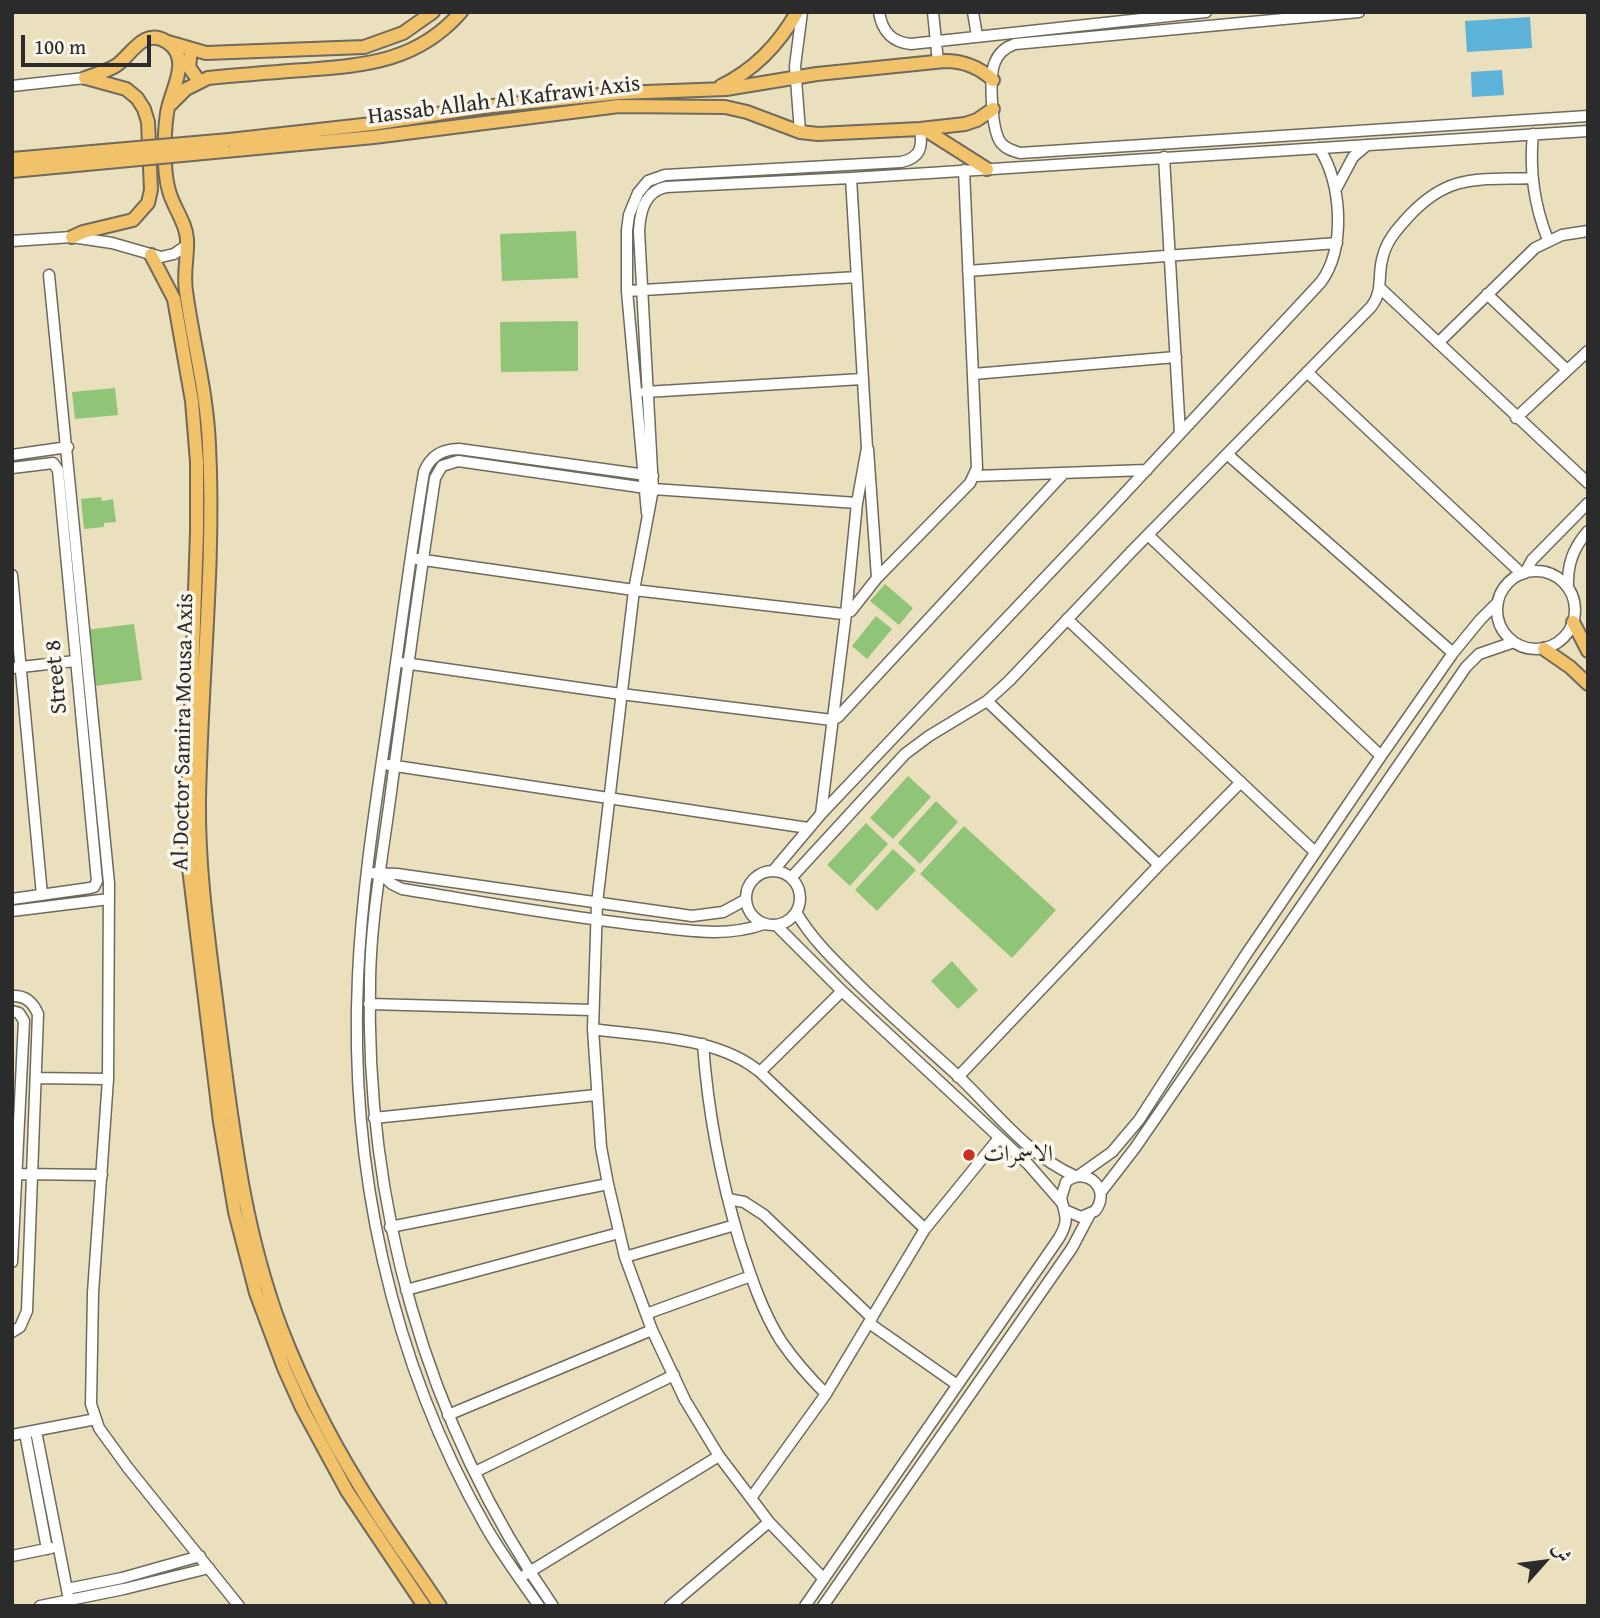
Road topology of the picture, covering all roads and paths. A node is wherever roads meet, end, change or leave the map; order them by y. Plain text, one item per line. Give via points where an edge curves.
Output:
1 (433, 12) edge
2 (461, 12) edge
3 (800, 12) edge
4 (879, 12) edge
5 (933, 12) edge
6 (973, 12) edge
7 (1078, 12) edge
8 (1088, 12) edge
9 (1206, 12) edge
10 (1359, 12) edge
11 (1143, 15) edge
12 (1084, 25) junction
13 (977, 36) junction
14 (936, 41) junction
15 (168, 42) junction
16 (191, 50) junction
17 (938, 62) junction
18 (85, 78) junction
19 (795, 78) junction
20 (993, 80) junction
21 (199, 81) junction
22 (12, 86) edge
23 (711, 90) junction
24 (168, 107) junction
25 (993, 109) junction
26 (1588, 116) edge
27 (1421, 127) junction
28 (922, 129) junction
29 (1383, 129) junction
30 (1588, 131) edge
31 (800, 132) junction
32 (1534, 134) junction
33 (1421, 141) junction
34 (1383, 144) junction
35 (227, 145) junction
36 (1367, 145) junction
37 (1319, 148) junction
38 (1164, 158) junction
39 (12, 159) edge
40 (987, 169) junction
41 (964, 170) junction
42 (12, 171) edge
43 (851, 178) junction
44 (1532, 178) junction
45 (1336, 189) junction
46 (643, 196) junction
47 (1588, 231) edge
48 (72, 237) junction
49 (1548, 240) junction
50 (12, 241) edge
51 (1337, 243) junction
52 (187, 245) junction
53 (151, 255) junction
54 (1170, 255) junction
55 (968, 271) junction
56 (49, 275) dead end
57 (857, 277) junction
58 (1380, 288) junction
59 (627, 291) junction
60 (642, 291) junction
61 (1488, 294) junction
62 (1438, 343) junction
63 (1588, 351) edge
64 (1175, 357) junction
65 (1567, 370) junction
66 (1307, 372) junction
67 (973, 374) junction
68 (862, 379) junction
69 (643, 392) junction
70 (1516, 418) junction
71 (1180, 434) junction
72 (68, 447) junction
73 (867, 448) junction
74 (1227, 454) junction
75 (12, 455) edge
76 (12, 468) edge
77 (1147, 470) junction
78 (1064, 473) junction
79 (647, 476) junction
80 (975, 476) junction
81 (1588, 483) edge
82 (648, 488) junction
83 (857, 503) junction
84 (1588, 503) edge
85 (1588, 531) edge
86 (1148, 535) junction
87 (409, 558) junction
88 (422, 560) junction
89 (1523, 574) junction
90 (12, 575) edge
91 (877, 578) junction
92 (1568, 587) junction
93 (634, 590) junction
94 (1498, 602) junction
95 (846, 614) junction
96 (1067, 619) junction
97 (1573, 622) junction
98 (1514, 642) junction
99 (1544, 649) junction
100 (1588, 651) edge
101 (1453, 653) junction
102 (75, 661) junction
103 (396, 662) junction
104 (410, 664) junction
105 (17, 667) edge
106 (1588, 684) edge
107 (621, 694) junction
108 (988, 701) junction
109 (832, 720) junction
110 (1381, 756) junction
111 (382, 763) junction
112 (395, 766) junction
113 (1241, 782) junction
114 (608, 797) junction
115 (821, 814) junction
116 (808, 828) junction
117 (1315, 852) junction
118 (1159, 864) junction
119 (774, 871) junction
120 (367, 873) junction
121 (381, 874) junction
122 (791, 878) junction
123 (42, 895) junction
124 (12, 899) edge
125 (109, 899) junction
126 (745, 900) junction
127 (597, 903) junction
128 (12, 911) edge
129 (796, 912) junction
130 (597, 921) junction
131 (764, 924) junction
132 (777, 926) junction
133 (360, 941) junction
134 (372, 943) junction
135 (1245, 956) junction
136 (1261, 965) junction
137 (842, 991) junction
138 (12, 996) edge
139 (369, 1004) junction
140 (593, 1010) junction
141 (12, 1011) edge
142 (593, 1029) junction
143 (703, 1044) junction
144 (760, 1072) junction
145 (958, 1077) junction
146 (37, 1078) junction
147 (108, 1079) junction
148 (596, 1096) junction
149 (374, 1118) junction
150 (999, 1138) junction
151 (16, 1147) edge
152 (34, 1148) junction
153 (18, 1174) junction
154 (34, 1175) junction
155 (102, 1175) junction
156 (1077, 1176) junction
157 (608, 1184) junction
158 (1101, 1192) junction
159 (727, 1199) junction
160 (1065, 1207) junction
161 (1090, 1214) junction
162 (735, 1225) junction
163 (390, 1227) junction
164 (925, 1229) junction
165 (620, 1233) junction
166 (625, 1257) junction
167 (12, 1262) edge
168 (751, 1276) junction
169 (406, 1290) junction
170 (646, 1314) junction
171 (871, 1321) junction
172 (652, 1330) junction
173 (12, 1332) edge
174 (425, 1355) junction
175 (410, 1360) junction
176 (674, 1375) junction
177 (956, 1384) junction
178 (826, 1394) junction
179 (448, 1415) junction
180 (96, 1419) junction
181 (30, 1432) junction
182 (12, 1435) edge
183 (719, 1456) junction
184 (475, 1472) junction
185 (751, 1498) junction
186 (769, 1522) junction
187 (53, 1548) junction
188 (12, 1556) edge
189 (200, 1556) junction
190 (209, 1568) junction
191 (531, 1571) junction
192 (121, 1578) junction
193 (519, 1578) junction
194 (824, 1578) junction
195 (124, 1589) junction
196 (68, 1594) junction
197 (40, 1606) edge
198 (239, 1606) edge
199 (424, 1606) edge
200 (440, 1606) edge
201 (539, 1606) edge
202 (553, 1606) edge
203 (670, 1606) edge
204 (805, 1606) edge
205 (823, 1606) edge

1 - 16 main road via 403,33 364,47
2 - 21 main road via 426,42 387,60
3 - 19 street
3 - 23 main road via 762,58
4 - 14 street via 885,31 896,41
5 - 14 street
6 - 13 street
7 - 12 street
8 - 12 street
9 - 11 street
10 - 20 street via 1015,44 996,58
11 - 12 street
12 - 13 street
13 - 14 street
14 - 17 street
15 - 16 main road
15 - 18 main road via 142,41 117,65
15 - 24 main road, Al Doctor Samira Mousa Axis via 180,70
16 - 21 main road via 189,67
17 - 19 main road, Hassab Allah Al Kafrawi Axis
17 - 20 main road, Hassab Allah Al Kafrawi Axis via 967,64
18 - 22 street
18 - 48 main road via 120,87 141,103 148,122 151,190 144,210 133,220
19 - 23 main road, Hassab Allah Al Kafrawi Axis
19 - 31 street
20 - 25 street
21 - 24 main road
23 - 35 main road, Hassab Allah Al Kafrawi Axis via 484,107
24 - 52 main road, Al Doctor Samira Mousa Axis via 166,181
25 - 28 main road, Hassab Allah Al Kafrawi Axis via 971,123
25 - 29 street via 999,139 1020,153
26 - 27 street
27 - 29 street
27 - 33 street
28 - 31 main road, Hassab Allah Al Kafrawi Axis
28 - 40 main road
28 - 46 street via 920,150 906,161 665,175 648,181
29 - 34 street
30 - 32 street
31 - 35 main road, Hassab Allah Al Kafrawi Axis via 736,109 649,104 374,137
32 - 33 street
32 - 44 street
33 - 34 street
34 - 36 street
35 - 39 main road, Hassab Allah Al Kafrawi Axis, bridge
35 - 42 main road, Hassab Allah Al Kafrawi Axis, bridge
36 - 37 street
36 - 45 street via 1353,157
37 - 38 street
37 - 45 street
38 - 40 street
38 - 54 street
40 - 41 street
41 - 43 street
41 - 55 street
43 - 46 street via 666,187
43 - 57 street
44 - 49 street
44 - 58 street via 1460,182 1432,194 1389,241 1381,263
45 - 51 street
46 - 59 street via 627,223
46 - 60 street via 639,225
47 - 49 street
48 - 50 street
48 - 53 street
49 - 61 street
51 - 54 street
51 - 71 street via 1321,282
52 - 53 street via 170,256
52 - 200 main road, Al Doctor Samira Mousa Axis via 185,282 206,398 211,486 200,868 237,1164 256,1251 296,1364 359,1486
53 - 199 main road, Al Doctor Samira Mousa Axis via 174,299 192,401 197,485 189,868 235,1212 260,1305 302,1408 347,1491
54 - 55 street
54 - 64 street
55 - 67 street
56 - 72 street
57 - 60 street
57 - 68 street
58 - 62 street
58 - 66 street via 1374,303
59 - 60 street
59 - 69 street
60 - 69 street
61 - 62 street
61 - 65 street
62 - 70 street
63 - 65 street
64 - 67 street
64 - 71 street
65 - 70 street
66 - 74 street
66 - 89 street
67 - 80 street
68 - 69 street
68 - 73 street
69 - 79 street
70 - 81 street
71 - 77 street
72 - 75 street
72 - 125 street
73 - 83 street
73 - 91 street
74 - 86 street
74 - 101 street
76 - 102 street, Street 8 via 50,463 58,470
77 - 78 street
77 - 115 street
78 - 80 street
78 - 109 street
79 - 82 street
79 - 87 street via 459,449 441,452 424,472
80 - 91 street
82 - 83 street
82 - 88 street via 449,462 435,478
82 - 93 street
83 - 95 street
84 - 89 street
85 - 92 street via 1571,557
86 - 96 street
86 - 110 street
87 - 88 street
87 - 103 street
88 - 93 street
88 - 104 street
89 - 92 street via 1553,575
89 - 94 street via 1507,585
90 - 105 street
91 - 95 street
92 - 97 street via 1575,610
93 - 95 street
93 - 107 street
94 - 98 street via 1500,625
94 - 101 street
95 - 109 street
96 - 108 street
96 - 113 street
97 - 99 street via 1563,639
97 - 100 main road
98 - 99 street
98 - 136 street via 1479,654 1466,667
99 - 106 main road
101 - 110 street
102 - 105 street
102 - 123 street, Street 8 via 97,881 94,887
103 - 104 street
103 - 111 street
104 - 107 street
104 - 112 street
105 - 123 street
107 - 109 street
107 - 114 street
108 - 118 street
108 - 122 street via 905,754
109 - 115 street
110 - 117 street
111 - 112 street
111 - 120 street
112 - 114 street
112 - 121 street
113 - 117 street
113 - 118 street
114 - 116 street
114 - 127 street
115 - 116 street
116 - 119 street
117 - 135 street
118 - 145 street
119 - 122 street
119 - 126 street via 755,877
120 - 121 street
120 - 133 street
121 - 127 street
121 - 130 street via 402,889
121 - 134 street
122 - 129 street via 799,893
123 - 124 street
125 - 128 street
125 - 147 street
126 - 127 street via 723,912 702,916
126 - 131 street via 753,918
127 - 130 street
129 - 132 street
129 - 145 street via 822,949
130 - 131 street via 718,933
130 - 140 street
131 - 132 street
132 - 137 street
133 - 134 street
133 - 175 street via 357,1039 364,1154 382,1257
134 - 139 street
135 - 136 street
135 - 156 street via 1139,1120 1112,1152
136 - 158 street
137 - 144 street
137 - 150 street
138 - 146 street via 24,997 38,1014
139 - 140 street
139 - 149 street
140 - 142 street
141 - 151 street via 24,1021
142 - 143 street
142 - 148 street
143 - 144 street via 732,1053
143 - 159 street via 714,1145
144 - 164 street
145 - 156 street via 1035,1152
146 - 147 street
146 - 152 street
147 - 155 street
148 - 149 street
148 - 157 street
149 - 163 street
150 - 160 street
150 - 164 street
151 - 152 street
151 - 153 street
152 - 154 street
153 - 154 street
153 - 167 street
154 - 155 street
154 - 173 street via 27,1311 20,1327
155 - 180 street via 93,1293 91,1396
156 - 158 street via 1096,1181
156 - 160 street via 1063,1187
157 - 163 street
157 - 165 street
158 - 161 street via 1098,1208
159 - 162 street
159 - 171 street via 744,1202 764,1215
160 - 161 street via 1076,1216
160 - 177 street via 1059,1238
161 - 205 street via 1072,1248
162 - 166 street
162 - 168 street
163 - 169 street
164 - 171 street
165 - 166 street
165 - 169 street
166 - 170 street
168 - 170 street
168 - 178 street via 781,1341
169 - 174 street
170 - 172 street
171 - 177 street
171 - 178 street
172 - 176 street
172 - 179 street
174 - 175 street
174 - 179 street
175 - 193 street via 461,1479
176 - 183 street
176 - 184 street
177 - 194 street
178 - 185 street
179 - 184 street
180 - 181 street
180 - 189 street via 128,1468
181 - 182 street
181 - 187 street
183 - 185 street
183 - 191 street
184 - 191 street
185 - 186 street
186 - 194 street
186 - 203 street
187 - 188 street
187 - 196 street
189 - 190 street
189 - 192 street
190 - 195 street
190 - 198 street
191 - 193 street
191 - 202 street
192 - 195 street
192 - 196 street
193 - 201 street
194 - 204 street
195 - 196 street
196 - 197 street

